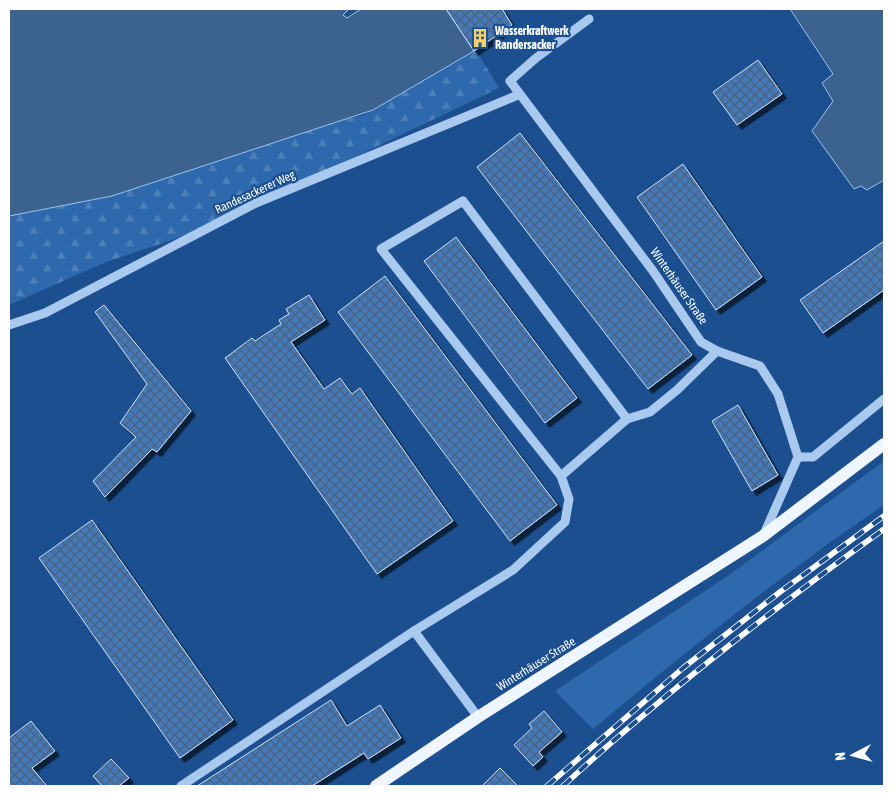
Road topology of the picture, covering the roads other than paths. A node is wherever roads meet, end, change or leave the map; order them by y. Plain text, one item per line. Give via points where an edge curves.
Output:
1 (589, 19) dead end
2 (518, 95) junction
3 (9, 325) edge
4 (717, 351) junction
5 (884, 399) edge
6 (627, 419) junction
7 (884, 444) edge
8 (798, 457) junction
9 (561, 476) junction
10 (763, 536) junction
11 (414, 631) junction
12 (478, 717) junction
13 (181, 786) edge
14 (376, 786) edge

1 - 2 street via 510,81
2 - 3 street, Randesackerer Weg via 256,203 46,313
2 - 4 street, Winterhäuser Straße via 653,271 701,342
4 - 6 street via 650,412
4 - 8 street, Winterhäuser Straße via 760,366 778,394
5 - 8 street via 812,457
6 - 9 street
6 - 9 street via 463,201 381,249
7 - 10 main road, Winterhäuser Straße
8 - 10 street
9 - 11 street via 568,499 565,522 513,570
10 - 12 main road, Winterhäuser Straße
11 - 12 street
11 - 13 street
12 - 14 main road, Winterhäuser Straße

